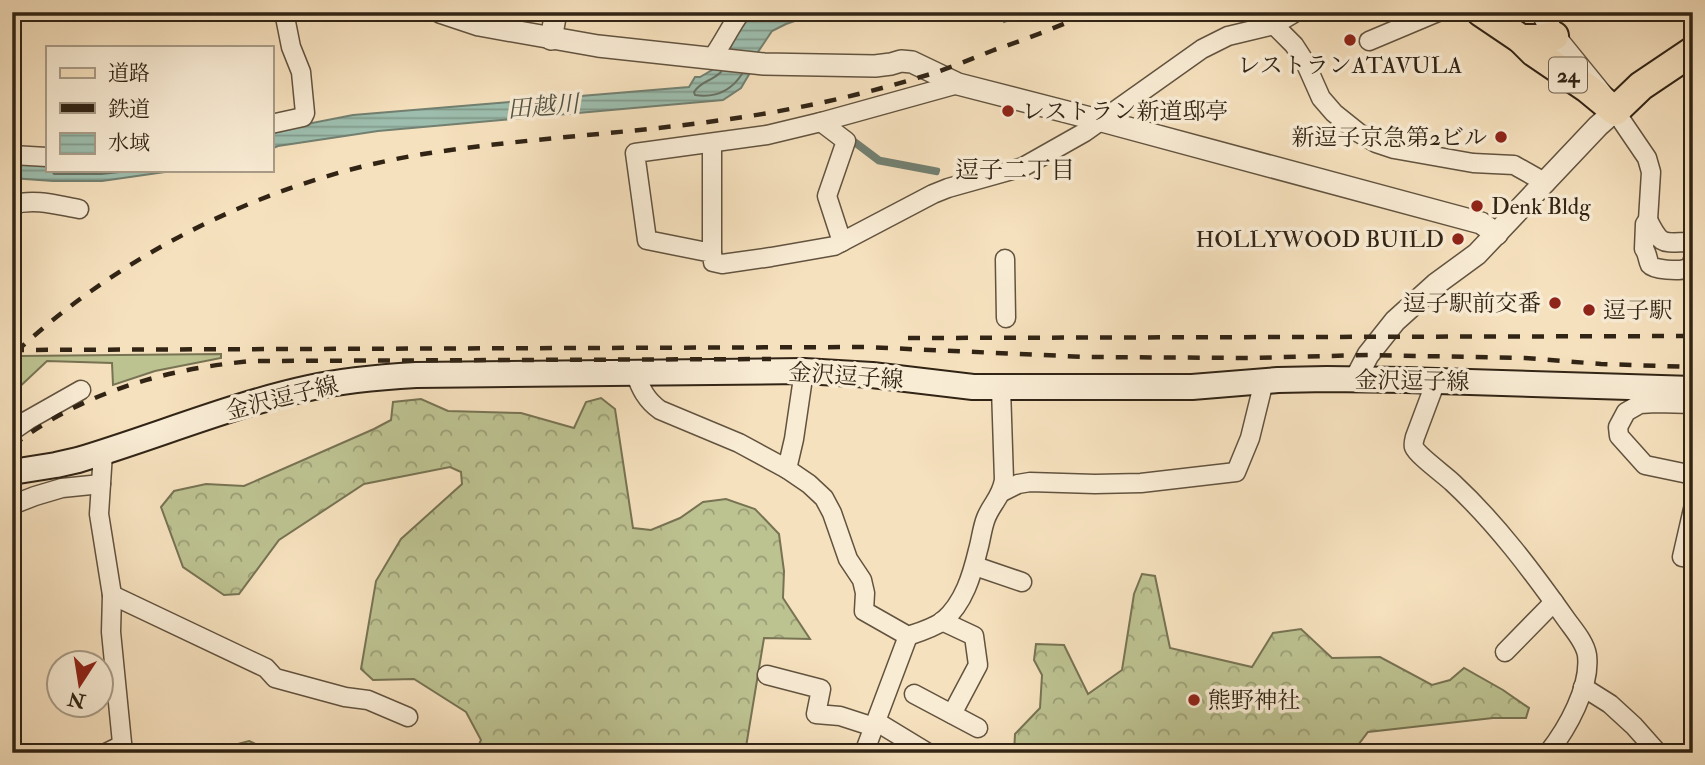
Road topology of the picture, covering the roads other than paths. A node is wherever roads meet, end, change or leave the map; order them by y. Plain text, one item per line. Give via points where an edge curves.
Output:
1 (284, 12) edge
2 (440, 12) edge
3 (556, 12) edge
4 (1296, 12) edge
5 (1437, 12) edge
6 (1481, 12) edge
7 (733, 17) edge
8 (1548, 24) edge
9 (1274, 26) junction
10 (551, 39) junction
11 (1521, 39) junction
12 (1368, 41) dead end
13 (1693, 51) edge
14 (714, 59) junction
15 (958, 84) junction
16 (1615, 111) junction
17 (1102, 121) junction
18 (821, 122) junction
19 (273, 124) edge
20 (712, 143) junction
21 (12, 155) edge
22 (46, 157) edge
23 (1546, 183) junction
24 (12, 205) edge
25 (79, 209) dead end
26 (1648, 220) junction
27 (1497, 234) junction
28 (842, 242) junction
29 (1662, 242) junction
30 (1691, 244) edge
31 (712, 253) junction
32 (1648, 255) junction
33 (1005, 259) dead end
34 (1693, 260) edge
35 (1006, 318) dead end
36 (804, 372) junction
37 (635, 373) junction
38 (1355, 380) junction
39 (1264, 381) junction
40 (1436, 381) junction
41 (1001, 388) junction
42 (1693, 389) edge
43 (81, 390) dead end
44 (1693, 404) edge
45 (12, 431) edge
46 (103, 453) junction
47 (787, 469) junction
48 (12, 472) edge
49 (1693, 475) edge
50 (101, 484) junction
51 (1002, 492) junction
52 (12, 505) edge
53 (1693, 509) edge
54 (1693, 559) edge
55 (975, 566) junction
56 (1022, 582) dead end
57 (112, 595) junction
58 (1554, 603) junction
59 (942, 621) junction
60 (908, 636) junction
61 (1504, 652) dead end
62 (767, 675) dead end
63 (1583, 687) junction
64 (914, 694) dead end
65 (952, 714) junction
66 (408, 717) dead end
67 (876, 725) junction
68 (978, 728) dead end
69 (117, 750) edge
70 (864, 753) edge
71 (928, 753) edge
72 (1548, 753) edge
73 (1658, 753) edge

1 - 19 street via 301,72 305,113
2 - 10 street
3 - 10 street
4 - 9 street
5 - 12 street
6 - 11 main road, 24
7 - 14 street
8 - 11 main road via 1540,39
8 - 16 street
9 - 17 street via 1208,45
9 - 23 street via 1294,45 1321,98 1334,113 1376,143 1473,163 1514,165
10 - 14 street
11 - 16 main road, 24
13 - 16 main road, 24 via 1641,86
14 - 15 street via 875,66 912,62
15 - 17 street
15 - 18 street
16 - 23 street
16 - 26 street via 1647,158 1651,172
17 - 27 street via 1481,223
17 - 28 street via 1023,167 933,194
18 - 20 street
18 - 28 street via 846,141 827,196
20 - 31 street
20 - 31 street via 635,153 647,240
21 - 22 street
23 - 27 street
24 - 25 street via 45,202
26 - 29 street
26 - 32 street via 1644,249
27 - 38 street via 1395,321
28 - 31 street via 722,264 713,262
29 - 30 street
29 - 32 street
32 - 34 street via 1657,269 1685,270
33 - 35 street
36 - 37 main road, 金沢逗子線
36 - 41 main road, 金沢逗子線
36 - 47 street
37 - 46 main road, 金沢逗子線 via 416,375 343,382 275,396
37 - 47 street via 642,392 660,410
38 - 39 main road, 金沢逗子線
38 - 40 main road, 金沢逗子線
39 - 41 main road, 金沢逗子線 via 1192,387
39 - 51 street via 1236,472 1141,483 1030,482
40 - 42 main road, 金沢逗子線
40 - 58 street via 1413,446 1484,513
41 - 51 street
43 - 45 street
44 - 49 street via 1640,404 1626,412 1618,427 1619,436 1645,465
46 - 48 main road, 金沢逗子線
46 - 50 street
47 - 60 street via 824,498 848,559 862,580 864,611
50 - 52 street via 62,488
50 - 57 street via 99,514
51 - 55 street via 986,517
53 - 54 street via 1682,557
55 - 56 street
55 - 59 street via 966,591
57 - 66 street via 267,668 275,678 369,700
57 - 69 street
58 - 61 street
58 - 63 street via 1587,654
59 - 60 street
59 - 65 street via 974,636 978,665
60 - 67 street
62 - 67 street via 821,689 816,714
63 - 72 street via 1573,715
63 - 73 street via 1610,704
64 - 65 street
65 - 68 street
67 - 70 street
67 - 71 street

